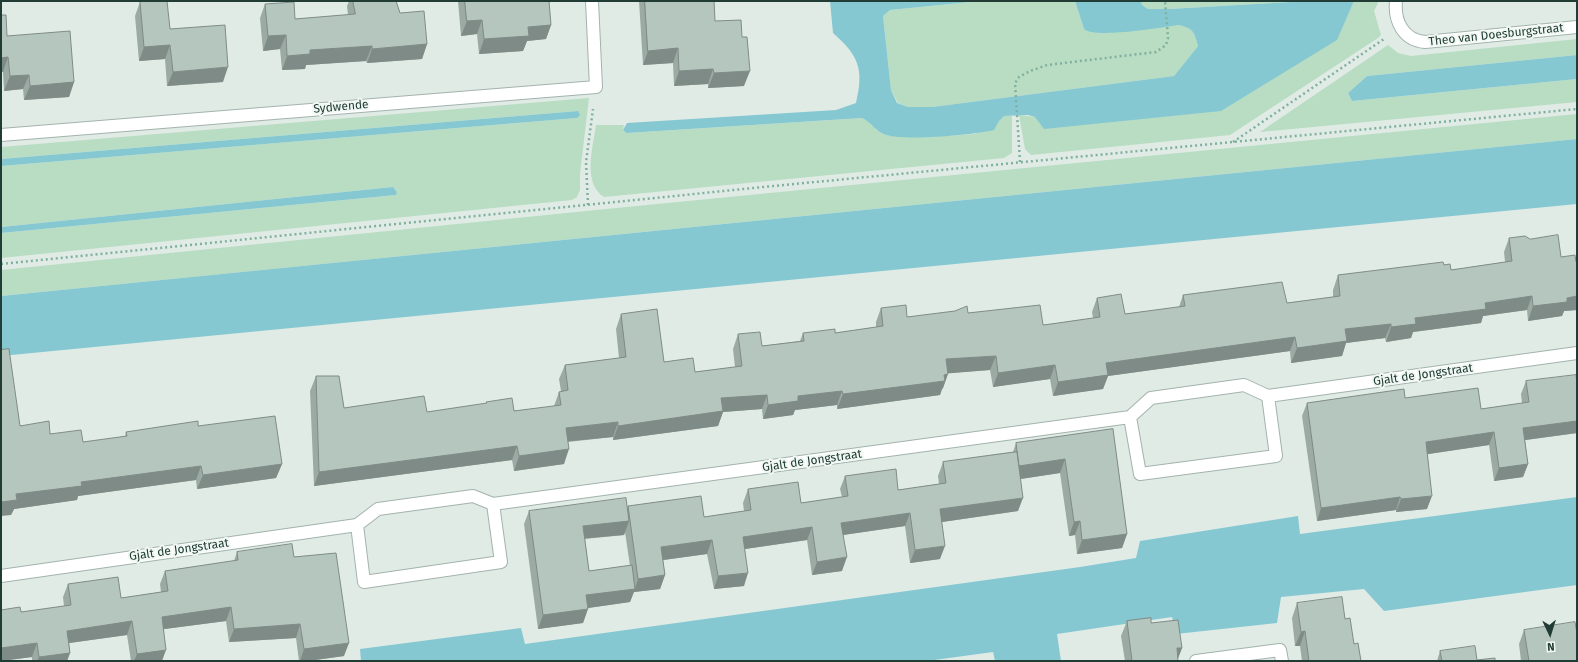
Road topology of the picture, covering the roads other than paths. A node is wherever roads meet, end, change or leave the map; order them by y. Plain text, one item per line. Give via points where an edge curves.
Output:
1 (592, 1) edge
2 (1396, 1) edge
3 (1577, 27) edge
4 (1, 135) edge
5 (1577, 353) edge
6 (1268, 396) junction
7 (1130, 417) junction
8 (493, 504) junction
9 (357, 525) junction
10 (1, 576) edge
11 (1196, 661) edge
12 (1282, 661) edge

1 - 4 street, Sydwende via 596,87
2 - 3 street, Theo van Doesburgstraat via 1398,24 1407,36 1416,41
5 - 6 street, Gjalt de Jongstraat
6 - 7 street via 1244,386 1151,398
6 - 7 street via 1276,456 1140,474
7 - 8 street, Gjalt de Jongstraat
8 - 9 street, Gjalt de Jongstraat via 473,496 378,509
8 - 9 street via 501,562 364,582
9 - 10 street, Gjalt de Jongstraat
11 - 12 street via 1280,650

